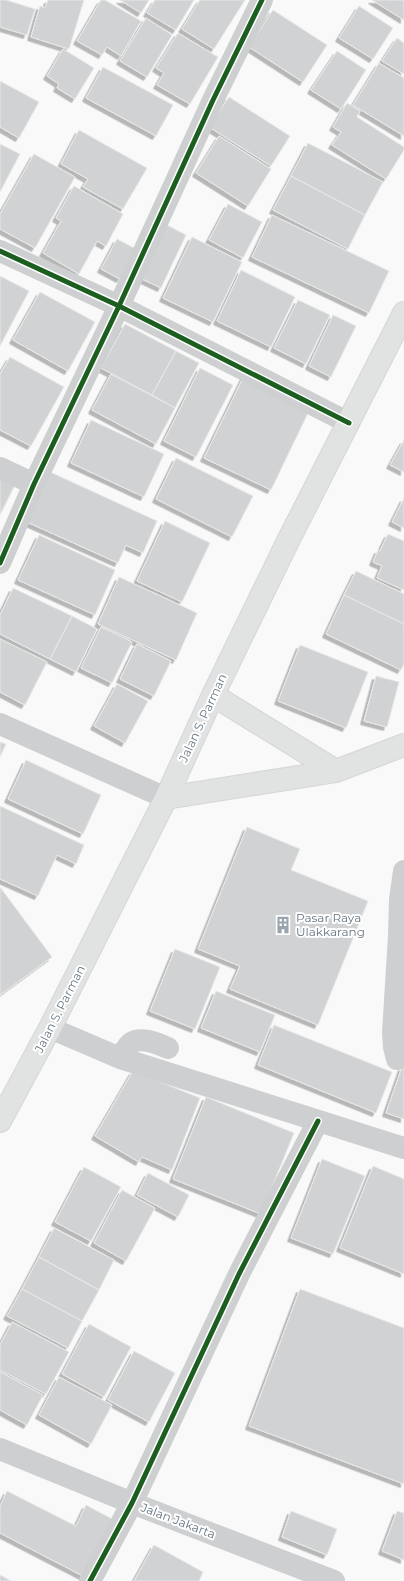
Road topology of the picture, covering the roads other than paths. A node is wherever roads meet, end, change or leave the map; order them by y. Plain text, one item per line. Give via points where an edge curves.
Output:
1 (262, 0) edge
2 (0, 251) edge
3 (119, 306) junction
4 (404, 313) edge
5 (349, 423) junction
6 (0, 468) edge
7 (34, 484) junction
8 (0, 563) edge
9 (214, 695) junction
10 (0, 724) edge
11 (404, 745) edge
12 (336, 771) junction
13 (166, 798) junction
14 (404, 871) edge
15 (50, 1028) junction
16 (168, 1048) dead end
17 (120, 1058) junction
18 (397, 1059) dead end
19 (0, 1122) edge
20 (318, 1122) junction
21 (404, 1148) edge
22 (0, 1449) edge
23 (132, 1503) junction
24 (90, 1581) edge
25 (332, 1581) edge

1 - 3 street via 213,100
2 - 3 street
3 - 5 street
3 - 7 street
4 - 5 main road, Jalan S. Parman
5 - 9 main road, Jalan S. Parman via 288,541
6 - 7 street
7 - 8 street
9 - 12 main road
9 - 13 main road, Jalan S. Parman
10 - 13 street
11 - 12 main road
12 - 13 main road
13 - 15 main road, Jalan S. Parman
14 - 18 street via 400,899 393,1026
15 - 17 street
15 - 19 main road, Jalan S. Parman
16 - 17 street via 147,1041 135,1042 130,1044
17 - 20 street
20 - 21 street
20 - 23 street via 239,1274
22 - 23 street, Jalan Jakarta
23 - 24 street
23 - 25 street, Jalan Jakarta

